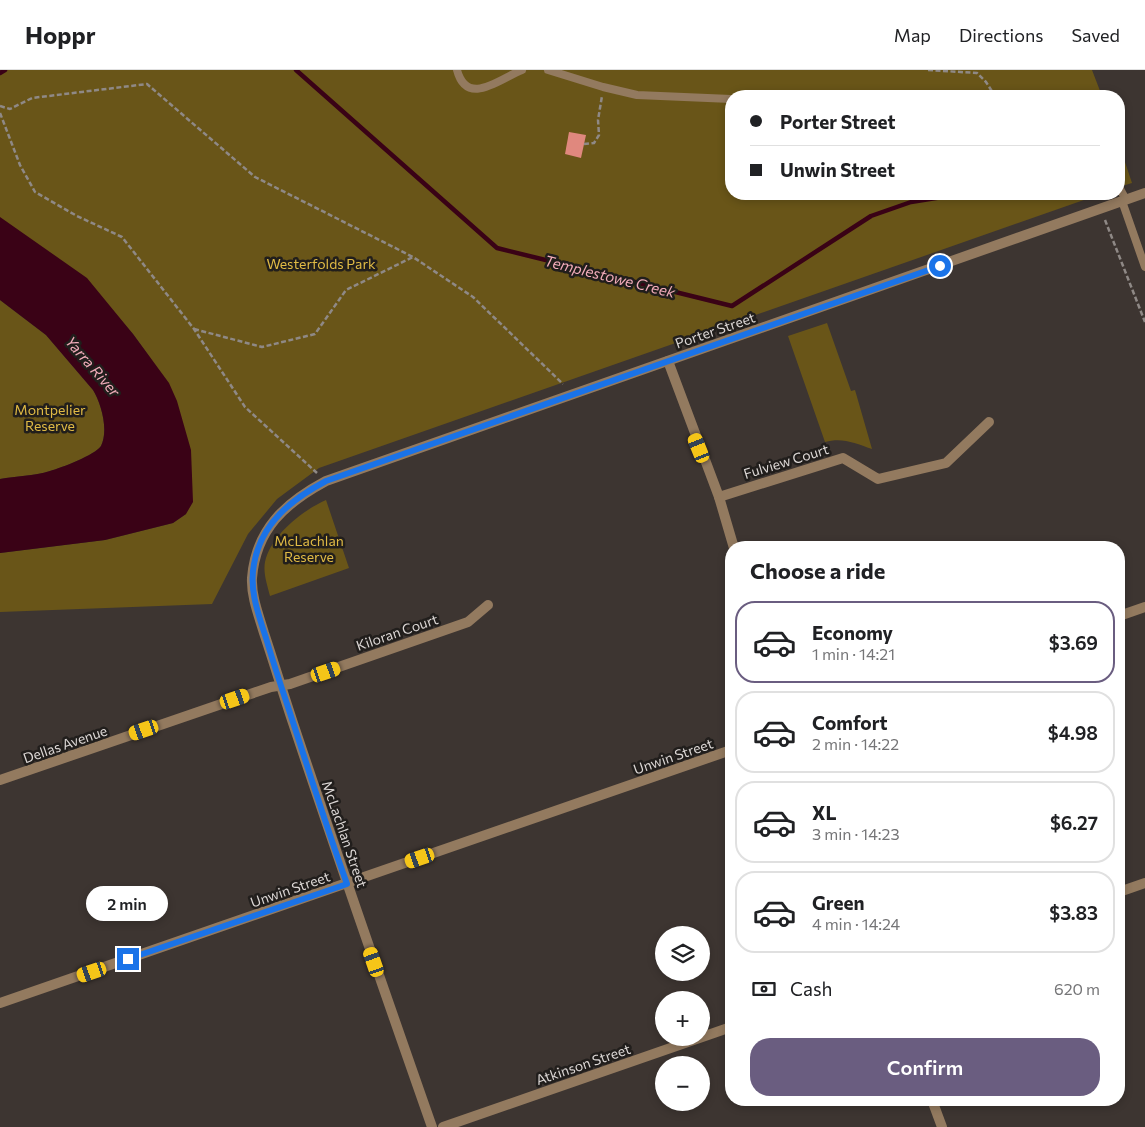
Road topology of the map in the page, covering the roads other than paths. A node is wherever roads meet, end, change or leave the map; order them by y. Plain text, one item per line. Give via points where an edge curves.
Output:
1 (457, 70) edge
2 (522, 70) edge
3 (548, 70) edge
4 (725, 98) edge
5 (1145, 193) edge
6 (1124, 201) junction
7 (1145, 268) edge
8 (668, 361) junction
9 (989, 422) dead end
10 (719, 497) junction
11 (732, 541) edge
12 (259, 545) joint
13 (488, 605) dead end
14 (1145, 607) edge
15 (1125, 614) edge
16 (280, 686) junction
17 (725, 752) edge
18 (0, 780) edge
19 (1145, 883) edge
20 (347, 884) junction
21 (1125, 890) edge
22 (0, 1003) edge
23 (725, 1029) edge
24 (934, 1106) edge
25 (432, 1127) edge
26 (443, 1127) edge
27 (942, 1127) edge

1 - 2 lane via 463,84 477,89
3 - 4 lane via 637,95
5 - 6 street, Porter Street
6 - 7 lane
6 - 8 street, Porter Street
8 - 10 street
8 - 12 street, Porter Street via 326,481 286,506
9 - 10 street, Fulview Court via 946,463 878,480 843,458
10 - 11 street
12 - 16 street, McLachlan Street via 252,581 254,595
13 - 16 street, Kiloran Court via 468,622
14 - 15 street
16 - 18 street, Dellas Avenue
16 - 20 street, McLachlan Street
17 - 20 street, Unwin Street
19 - 21 street
20 - 22 street, Unwin Street
20 - 25 street, McLachlan Street
23 - 26 street, Atkinson Street
24 - 27 street

